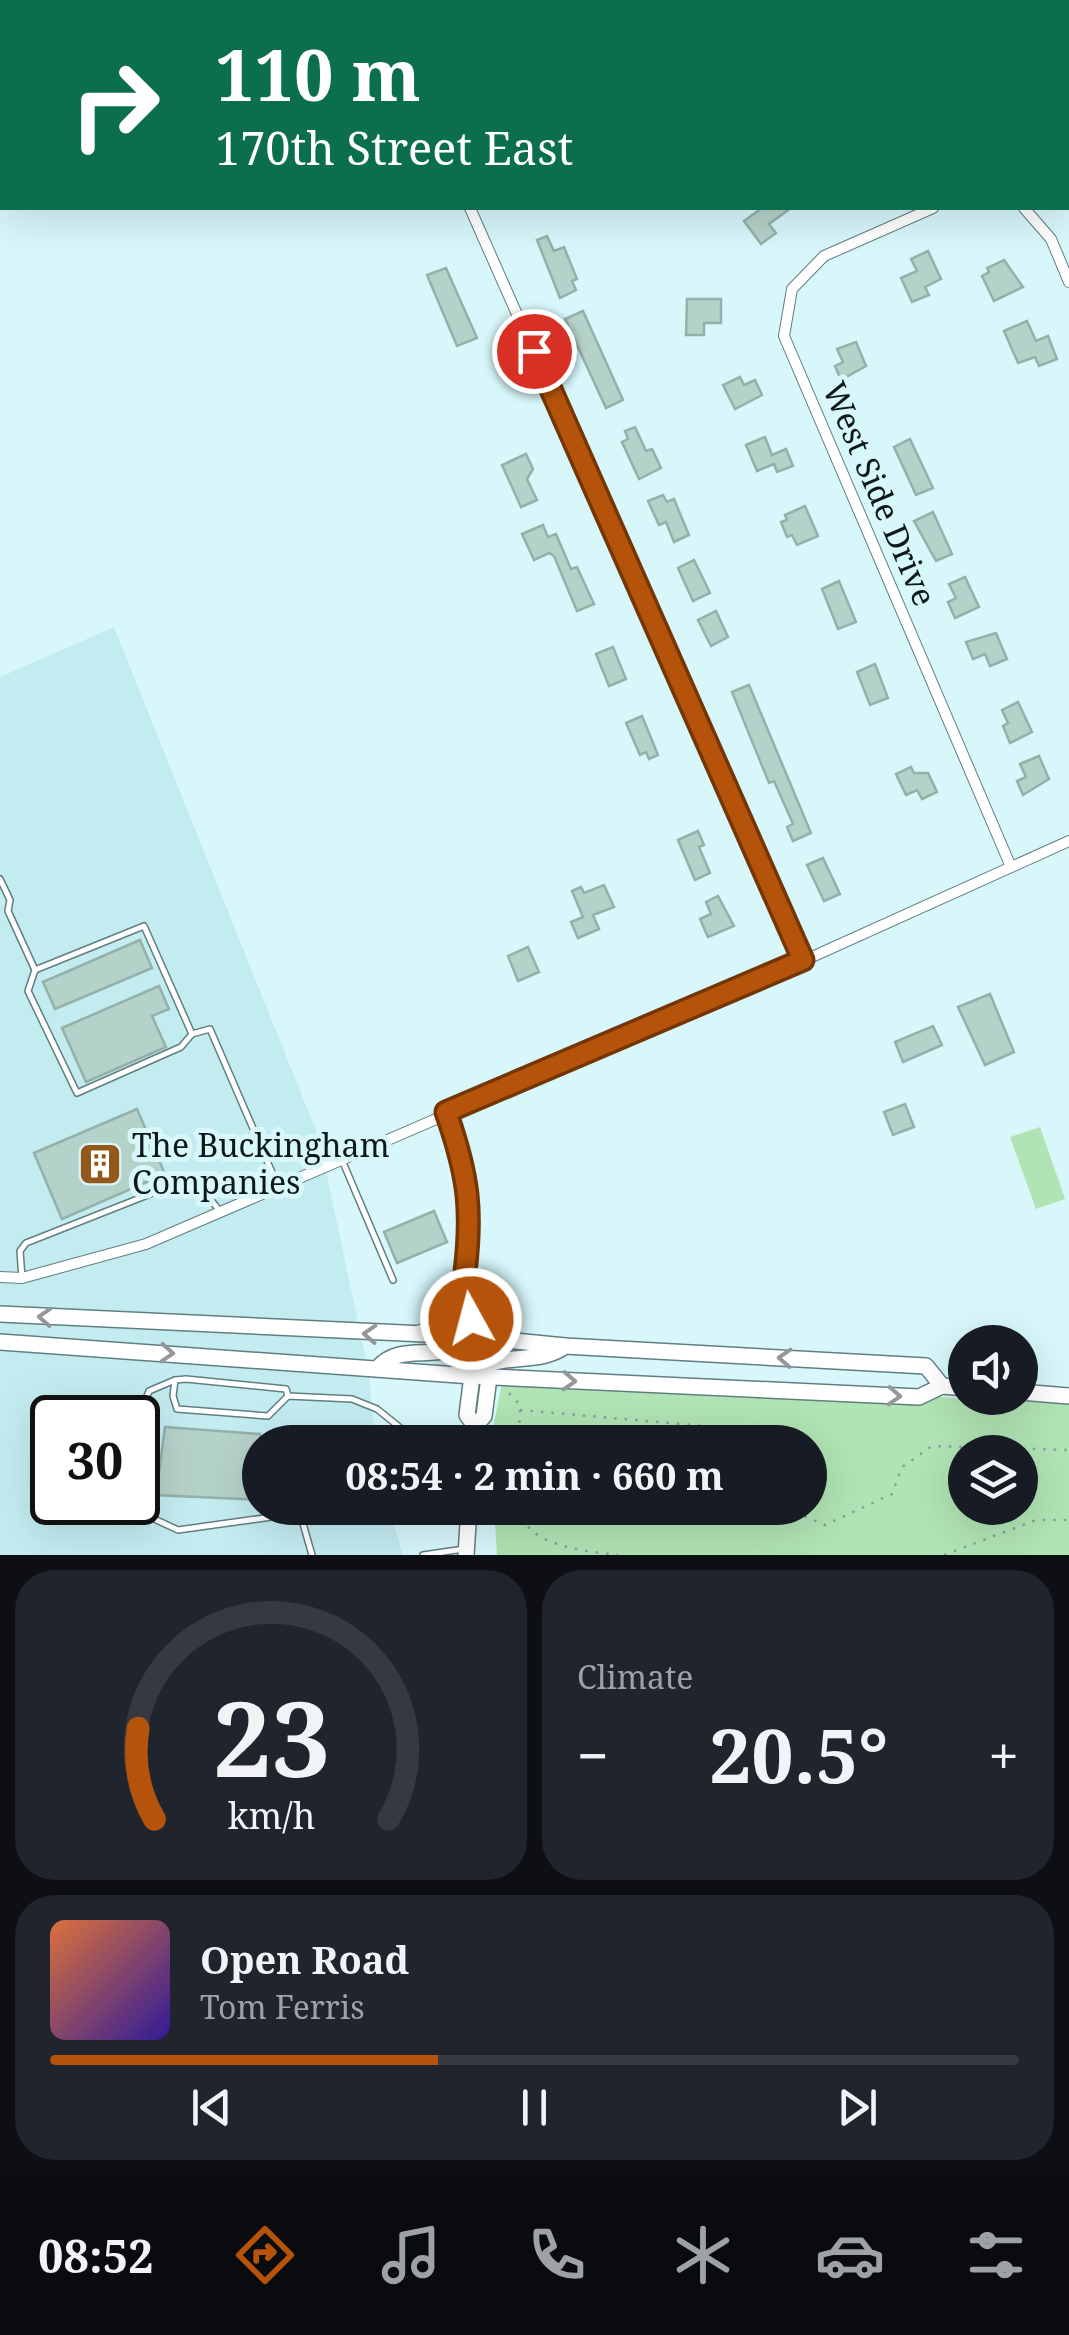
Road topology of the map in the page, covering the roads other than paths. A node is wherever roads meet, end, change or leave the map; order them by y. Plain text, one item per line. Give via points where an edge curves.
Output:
1 (471, 210) edge
2 (929, 210) edge
3 (1026, 210) edge
4 (1069, 282) edge
5 (1069, 841) edge
6 (1011, 867) junction
7 (0, 879) edge
8 (8, 912) junction
9 (0, 915) edge
10 (803, 960) junction
11 (35, 970) junction
12 (192, 1034) junction
13 (446, 1112) junction
14 (341, 1157) junction
15 (277, 1184) junction
16 (220, 1211) junction
17 (0, 1278) edge
18 (22, 1278) junction
19 (393, 1280) dead end
20 (464, 1280) junction
21 (0, 1314) edge
22 (404, 1336) junction
23 (467, 1336) junction
24 (0, 1342) edge
25 (564, 1346) junction
26 (378, 1368) junction
27 (472, 1376) junction
28 (489, 1377) junction
29 (175, 1380) junction
30 (942, 1386) junction
31 (948, 1387) edge
32 (1038, 1393) edge
33 (288, 1396) junction
34 (1069, 1396) edge
35 (397, 1425) edge
36 (471, 1425) edge
37 (479, 1425) edge
38 (468, 1525) edge
39 (466, 1552) edge
40 (312, 1555) edge
41 (422, 1555) edge

1 - 10 street
2 - 6 street, West Side Drive via 824,256 792,289 784,336
3 - 4 street via 1051,240
5 - 6 street
6 - 10 street
7 - 8 lane
8 - 9 lane
8 - 11 lane
10 - 13 street
11 - 12 lane via 144,926
11 - 12 lane via 28,991 76,1093 181,1047
12 - 15 lane via 210,1029
13 - 14 street
13 - 20 street via 466,1178 471,1224
14 - 15 street
14 - 19 lane
15 - 16 street
16 - 18 street via 146,1244
16 - 18 lane via 196,1184 168,1188 26,1242
17 - 18 street
20 - 22 street via 445,1318
20 - 23 street via 470,1288
22 -> 21 main road
22 - 23 main road
23 - 25 main road
23 - 26 main road via 454,1348 404,1352
24 -> 26 main road
25 - 27 main road via 550,1357 508,1360
30 -> 25 main road via 926,1366
26 - 27 main road
27 - 28 main road
27 - 36 main road
28 -> 30 main road via 919,1397
28 - 37 main road
29 - 33 lane via 286,1388
29 - 33 lane via 177,1409 268,1416
29 - 40 lane via 149,1391 141,1408 148,1516 178,1530 300,1514
30 - 31 main road
32 - 34 main road
33 - 35 lane via 352,1399
38 - 39 main road
39 - 41 lane

